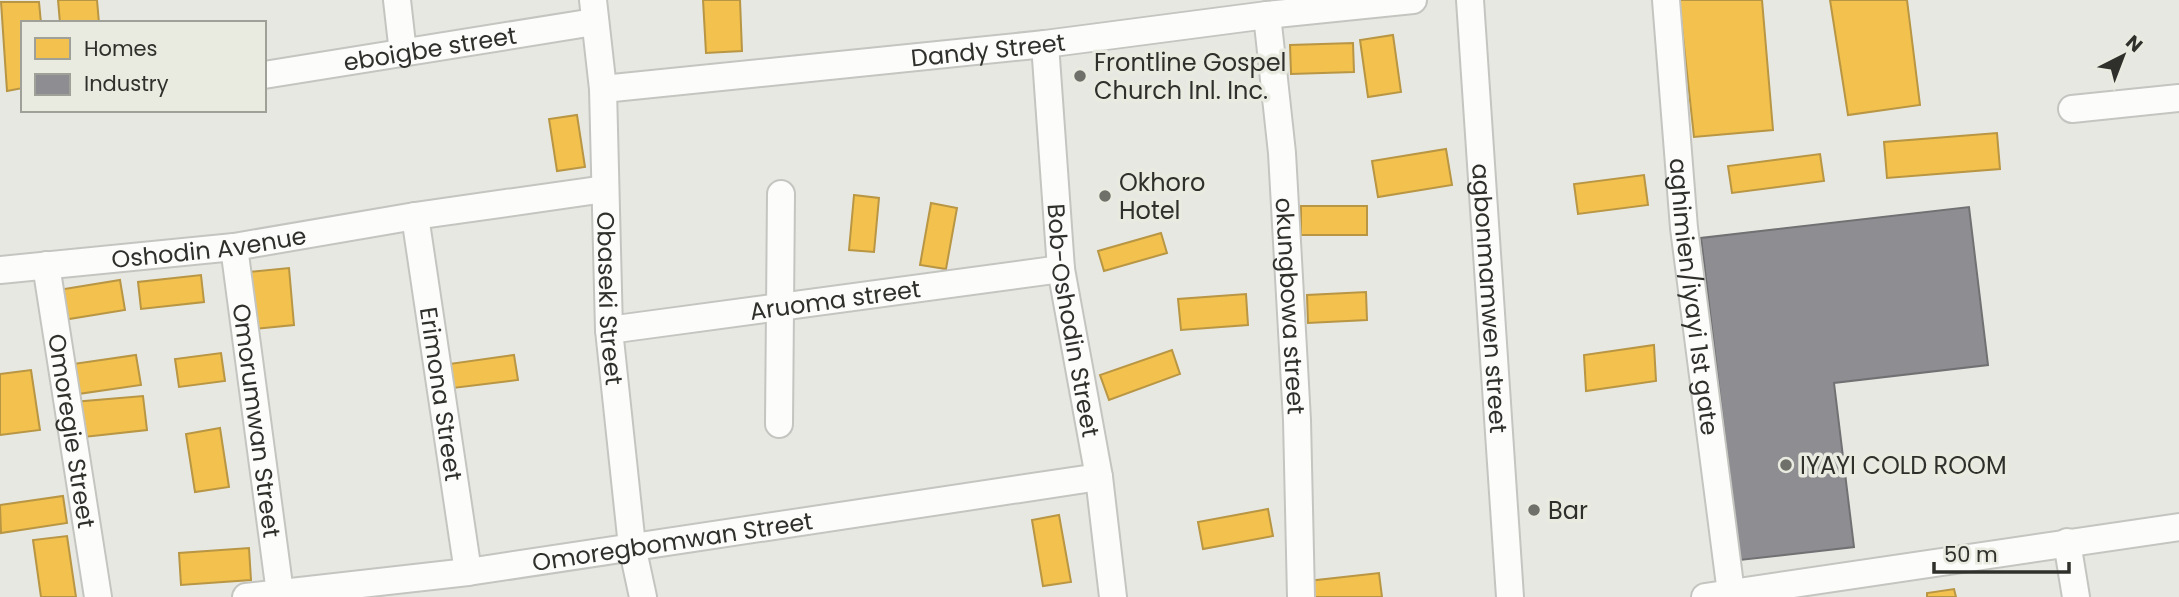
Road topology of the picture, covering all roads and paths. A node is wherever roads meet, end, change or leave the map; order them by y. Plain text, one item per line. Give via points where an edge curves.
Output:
1 (397, 0) edge
2 (1413, 0) edge
3 (1470, 0) edge
4 (1666, 0) edge
5 (594, 11) edge
6 (1267, 15) junction
7 (1045, 44) junction
8 (403, 53) junction
9 (266, 75) edge
10 (603, 89) junction
11 (2179, 98) edge
12 (2072, 109) dead end
13 (605, 189) junction
14 (782, 194) dead end
15 (415, 216) junction
16 (234, 247) junction
17 (46, 265) junction
18 (1061, 269) junction
19 (0, 270) edge
20 (780, 307) junction
21 (609, 330) junction
22 (779, 424) dead end
23 (1098, 477) junction
24 (2179, 527) edge
25 (2067, 542) junction
26 (632, 547) junction
27 (468, 572) junction
28 (1853, 586) edge
29 (280, 593) junction
30 (1731, 593) junction
31 (97, 597) edge
32 (246, 597) edge
33 (643, 597) edge
34 (1113, 597) edge
35 (1301, 597) edge
36 (1510, 597) edge
37 (1705, 597) edge
38 (2076, 597) edge

1 - 8 street
2 - 6 street, Dandy Street
3 - 36 street, agbonmamwen street
4 - 30 street, aghimien/iyayi 1st gate via 1684,228
5 - 8 street, eboigbe street
5 - 10 street, Obaseki Street
6 - 7 street, Dandy Street
6 - 35 street, okungbowa street via 1282,153 1297,420
7 - 10 street, Dandy Street
7 - 18 street, Bob-Oshodin Street
8 - 9 street, eboigbe street
10 - 13 street, Obaseki Street
11 - 12 street
13 - 15 street, Oshodin Avenue
13 - 21 street, Obaseki Street
14 - 20 street
15 - 16 street, Oshodin Avenue
15 - 27 street, Erimona Street
16 - 17 street, Oshodin Avenue
16 - 29 street, Omorumwan Street
17 - 19 street, Oshodin Avenue
17 - 31 street, Omoregie Street
18 - 20 street, Aruoma street
18 - 23 street, Bob-Oshodin Street
20 - 21 street, Aruoma street
20 - 22 street
21 - 26 street, Obaseki Street
23 - 26 street, Omoregbomwan Street
23 - 34 street, Bob-Oshodin Street
24 - 25 street
25 - 28 street
25 - 38 street
26 - 27 street, Omoregbomwan Street
26 - 33 street, Obaseki Street
27 - 29 street, Omoregbomwan Street
28 - 30 street
29 - 32 street, Omoregbomwan Street
30 - 37 street

